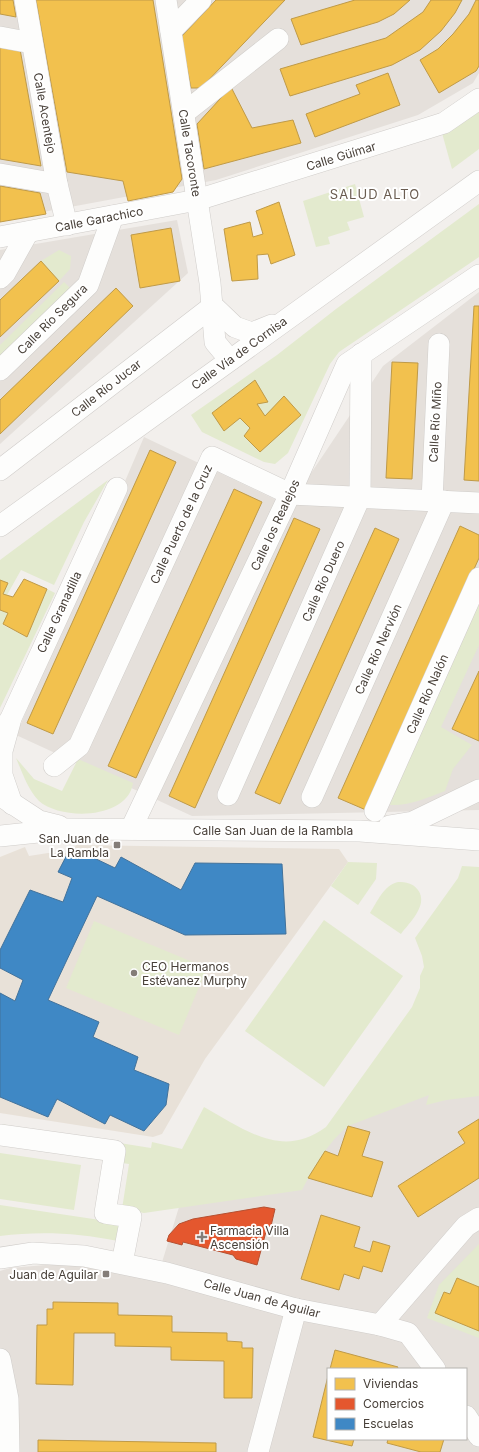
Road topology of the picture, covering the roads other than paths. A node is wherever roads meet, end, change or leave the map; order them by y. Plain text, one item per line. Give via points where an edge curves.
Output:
1 (25, 0) edge
2 (166, 0) edge
3 (201, 0) edge
4 (171, 31) junction
5 (0, 37) edge
6 (278, 39) dead end
7 (32, 43) junction
8 (479, 99) edge
9 (184, 114) junction
10 (0, 174) edge
11 (479, 181) edge
12 (57, 184) junction
13 (197, 200) junction
14 (113, 216) junction
15 (67, 225) junction
16 (28, 232) junction
17 (0, 237) edge
18 (479, 275) edge
19 (0, 278) edge
20 (213, 306) junction
21 (289, 318) junction
22 (439, 344) dead end
23 (361, 354) junction
24 (230, 360) junction
25 (0, 370) edge
26 (0, 470) edge
27 (117, 488) dead end
28 (290, 494) junction
29 (360, 497) junction
30 (438, 501) junction
31 (479, 503) edge
32 (0, 526) edge
33 (479, 578) edge
34 (11, 718) junction
35 (0, 736) edge
36 (54, 766) dead end
37 (479, 790) edge
38 (228, 795) dead end
39 (312, 797) dead end
40 (6, 800) edge
41 (375, 810) dead end
42 (67, 829) junction
43 (131, 829) junction
44 (360, 831) junction
45 (1, 835) edge
46 (479, 840) edge
47 (0, 1135) edge
48 (479, 1218) edge
49 (0, 1258) edge
50 (122, 1263) junction
51 (296, 1309) junction
52 (380, 1325) junction
53 (0, 1359) edge
54 (434, 1368) edge
55 (467, 1418) edge
56 (479, 1436) edge
57 (9, 1452) edge
58 (258, 1452) edge

1 - 7 street, Calle Acentejo
2 - 4 street, Calle Tacoronte
3 - 4 street
4 - 9 street, Calle Tacoronte
5 - 7 street
6 - 9 street
7 - 12 street, Calle Acentejo
8 - 13 street, Calle Güímar via 444,123
9 - 13 street, Calle Tacoronte
10 - 12 street
11 - 21 street, Calle Vía de Cornisa
12 - 15 street, Calle Acentejo
13 - 14 street, Calle Garachico
13 - 20 street, Calle Tacoronte
14 - 15 street, Calle Garachico
14 - 25 street, Calle Río Segura via 88,285
15 - 16 street, Calle Garachico
16 - 17 street, Calle Garachico
16 - 19 street
18 - 23 street, Calle los Realejos
20 - 21 street via 235,327 252,333
20 - 24 street, Calle Tacoronte via 215,342
20 - 26 street, Calle Río Jucar
21 - 24 street, Calle Vía de Cornisa
22 - 30 street, Calle Río Miño
23 - 28 street, Calle los Realejos via 347,364
23 - 29 street, Calle Río Duero
24 - 32 street, Calle Vía de Cornisa
27 - 34 street, Calle Granadilla
28 - 29 street, Calle Puerto de la Cruz
28 - 36 street, Calle Puerto de la Cruz via 212,457 79,746
28 - 43 street, Calle los Realejos
29 - 30 street, Calle Puerto de la Cruz
29 - 38 street, Calle Río Duero
30 - 31 street, Calle Puerto de la Cruz
30 - 39 street, Calle Río Nervión
33 - 41 street, Calle Río Nalón
34 - 35 street, Calle Granadilla
34 - 40 street via 2,751
37 - 44 street via 413,822
40 - 42 street, Calle San Juan de la Rambla via 39,821
42 - 43 street, Calle San Juan de la Rambla
42 - 45 street, Calle San Juan de la Rambla
43 - 44 street, Calle San Juan de la Rambla
44 - 46 street, Calle San Juan de la Rambla
47 - 50 street via 115,1151 105,1213 130,1217
48 - 52 street via 466,1226
49 - 50 street, Calle Juan de Aguilar via 33,1253 84,1256
50 - 51 street, Calle Juan de Aguilar
51 - 52 street, Calle Juan de Aguilar
51 - 58 street
52 - 54 street, Calle Juan de Aguilar via 408,1333
53 - 57 street via 8,1399
55 - 56 street

